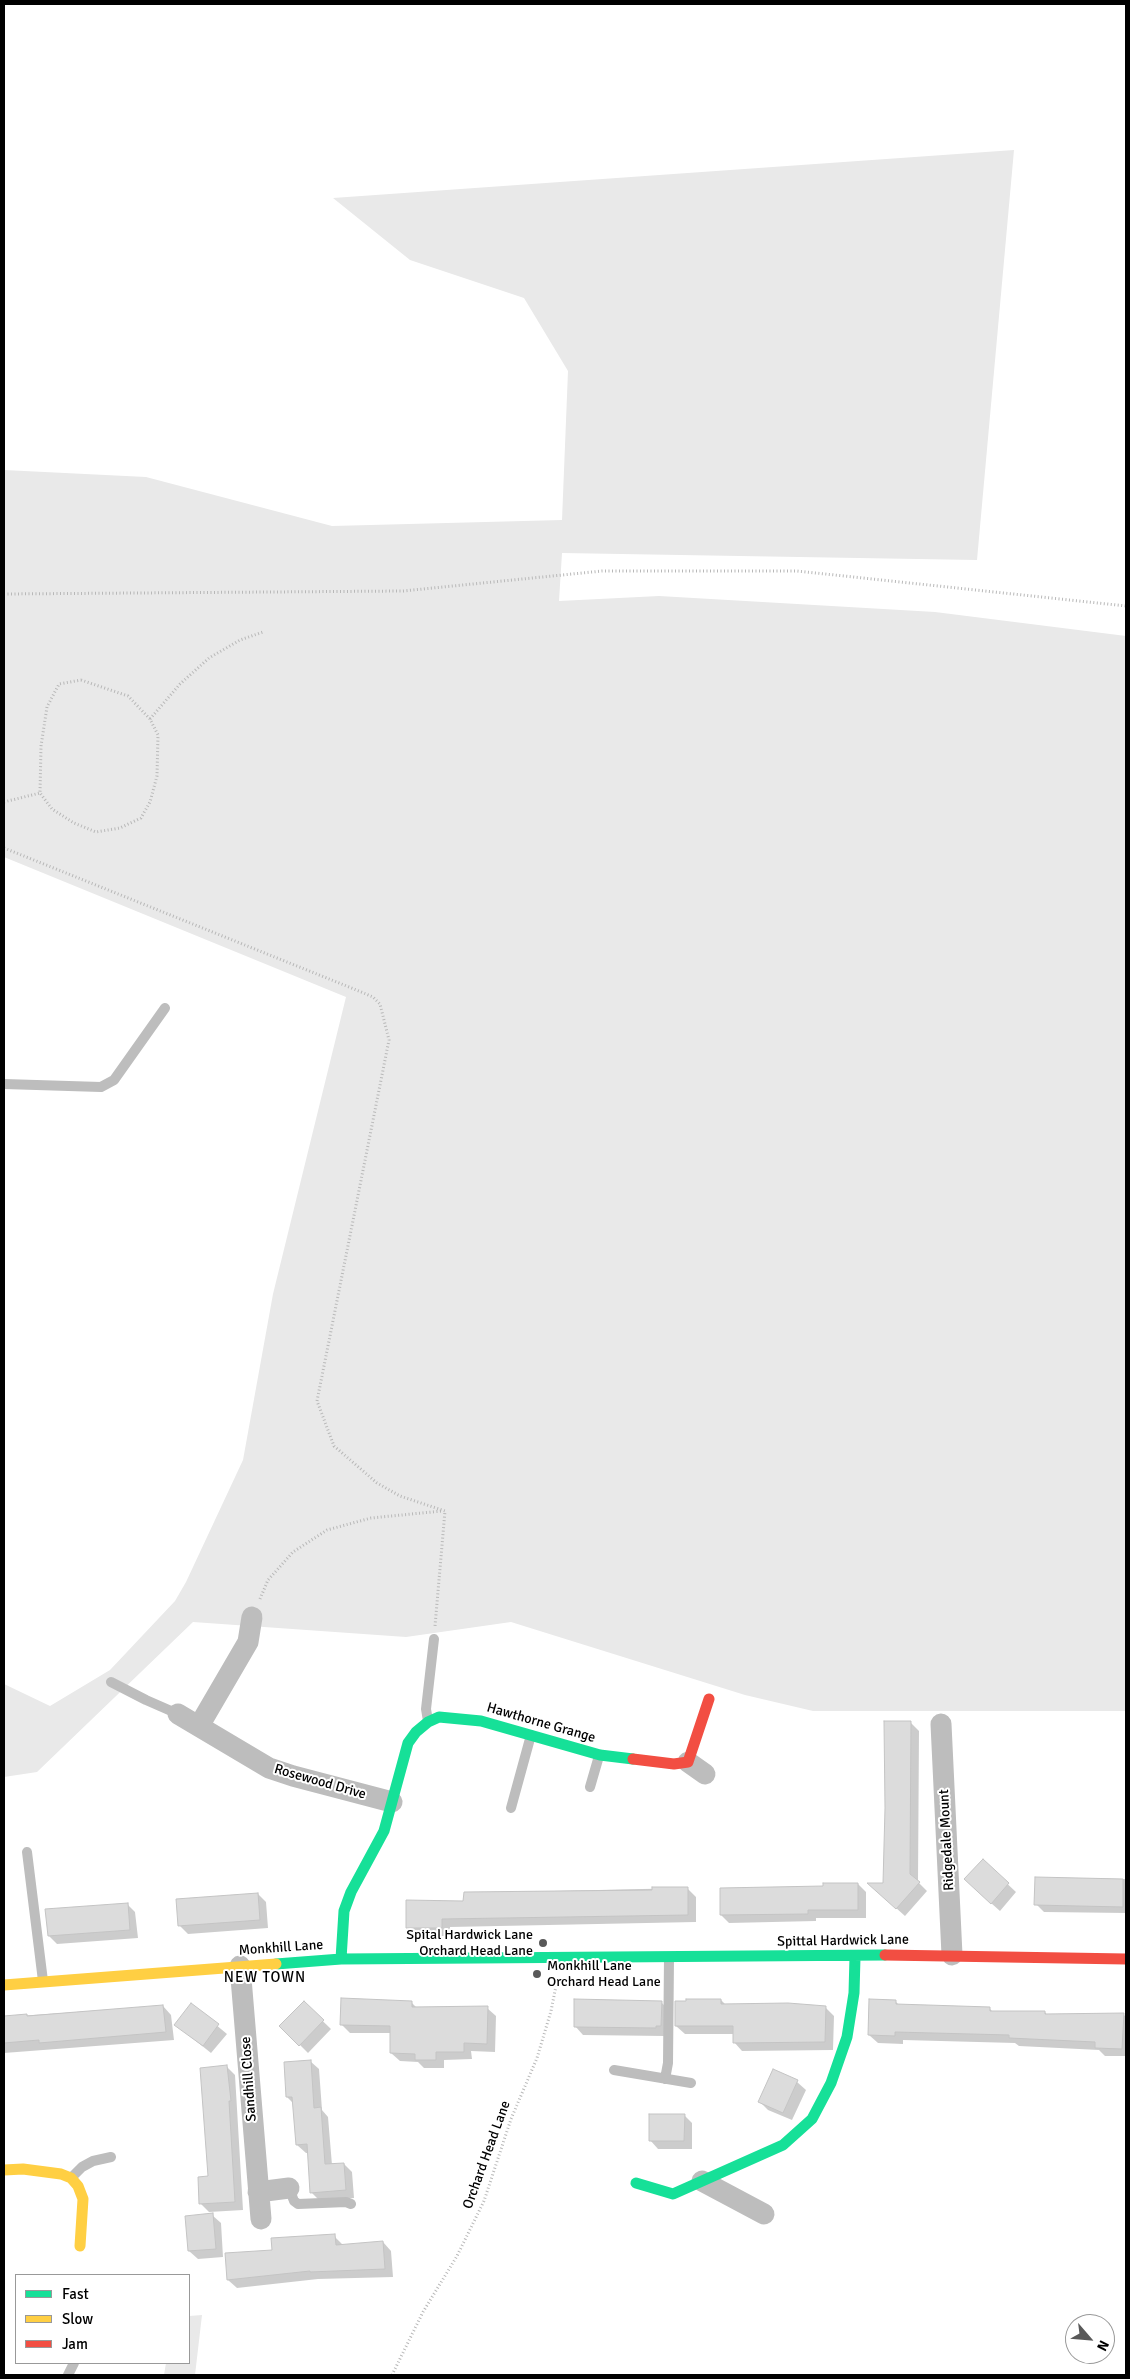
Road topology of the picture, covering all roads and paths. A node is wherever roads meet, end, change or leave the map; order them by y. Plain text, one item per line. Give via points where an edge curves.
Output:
1 (4, 594) edge
2 (1126, 606) edge
3 (263, 632) dead end
4 (150, 719) junction
5 (40, 793) junction
6 (4, 802) edge
7 (4, 848) edge
8 (165, 1008) dead end
9 (4, 1084) edge
10 (445, 1511) junction
11 (252, 1617) joint
12 (434, 1639) joint
13 (112, 1682) dead end
14 (709, 1699) dead end
15 (178, 1714) joint
16 (428, 1722) junction
17 (941, 1724) dead end
18 (199, 1726) junction
19 (532, 1734) junction
20 (600, 1756) junction
21 (590, 1787) dead end
22 (392, 1802) junction
23 (511, 1808) dead end
24 (27, 1852) dead end
25 (952, 1955) junction
26 (669, 1957) junction
27 (856, 1957) junction
28 (561, 1958) junction
29 (341, 1959) junction
30 (1126, 1959) edge
31 (240, 1966) junction
32 (43, 1982) junction
33 (4, 1985) edge
34 (614, 2070) dead end
35 (665, 2079) junction
36 (691, 2083) dead end
37 (111, 2157) dead end
38 (4, 2170) edge
39 (71, 2178) junction
40 (702, 2181) junction
41 (636, 2183) dead end
42 (289, 2188) joint
43 (258, 2192) junction
44 (351, 2204) dead end
45 (764, 2214) dead end
46 (261, 2219) dead end
47 (80, 2246) dead end
48 (392, 2375) edge

1 - 2 path via 403,591 602,571 797,571
3 - 4 path via 240,640 209,658 180,684
4 - 5 path via 128,696 81,680 59,684 47,707 41,746
4 - 5 path via 158,735 157,776 150,802 141,818 120,828 96,832 74,823 52,808
5 - 6 path
7 - 10 path via 373,997 380,1004 389,1040 317,1401 334,1446 370,1477 400,1496
8 - 9 lane via 114,1080 101,1087
10 - 11 path via 371,1518 327,1530 293,1552 268,1580
10 - 12 path
11 - 18 street via 248,1642
12 - 16 lane via 426,1709
13 - 15 lane
14 - 20 street, Hawthorne Grange via 697,1768
15 - 18 street, Rosewood Drive
16 - 19 street, Hawthorne Grange via 440,1717 481,1721
16 - 22 street via 408,1743
17 - 25 street, Ridgedale Mount
18 - 22 street, Rosewood Drive via 269,1768
19 - 20 street, Hawthorne Grange
19 - 23 lane
20 - 21 lane
22 - 29 street via 384,1831 344,1911
24 - 32 lane
25 - 27 street, Spittal Hardwick Lane
25 - 30 street, Spittal Hardwick Lane
26 - 27 street, Spittal Hardwick Lane
26 - 28 street, Spittal Hardwick Lane
26 - 35 lane
27 - 40 street via 847,2037 831,2083 812,2119 783,2145
28 - 29 street, Monkhill Lane
28 - 48 path, Orchard Head Lane via 551,2011 537,2058 511,2119 484,2201
29 - 31 street, Monkhill Lane
31 - 32 street, Monkhill Lane
31 - 43 street, Sandhill Close
32 - 33 street, Monkhill Lane
34 - 35 lane
35 - 36 lane
37 - 39 lane via 93,2161
38 - 39 street via 23,2169
39 - 47 street via 83,2199
40 - 41 street via 673,2194
40 - 45 street
42 - 43 street
42 - 44 lane via 298,2204
43 - 46 street, Sandhill Close

